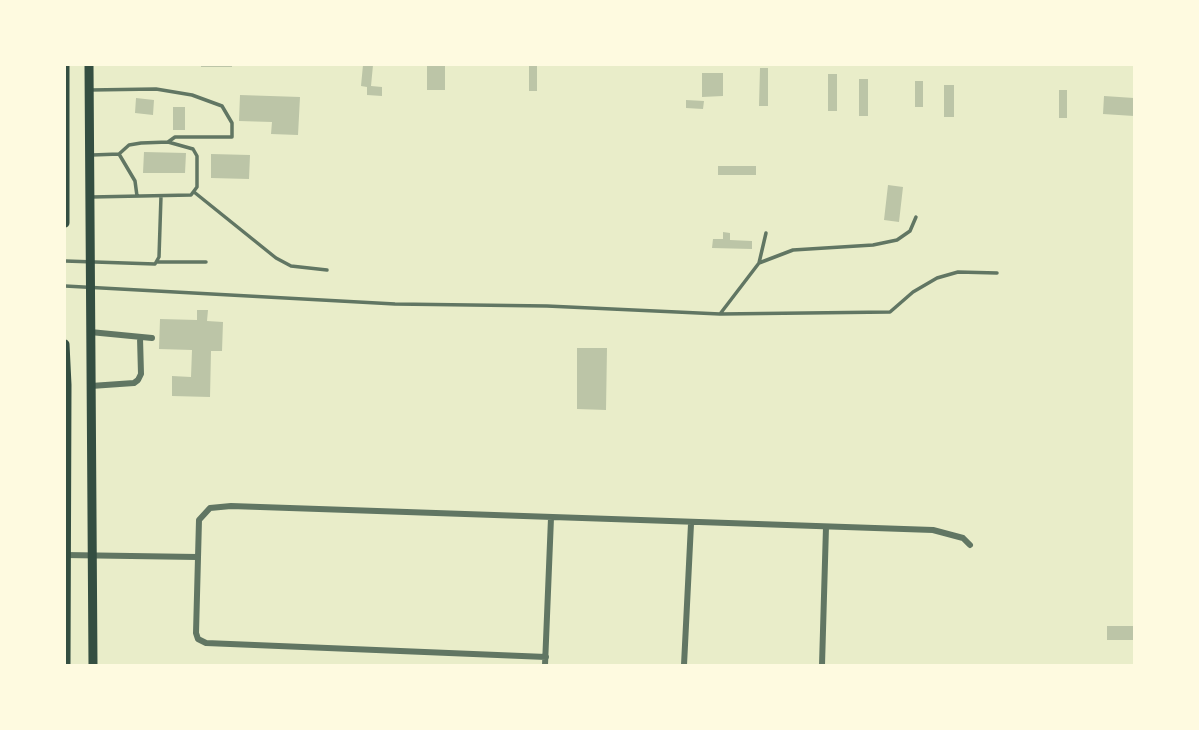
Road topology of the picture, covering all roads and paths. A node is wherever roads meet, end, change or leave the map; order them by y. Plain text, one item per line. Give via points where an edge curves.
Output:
1 (65, 65) edge
2 (89, 65) edge
3 (90, 90) junction
4 (168, 142) junction
5 (119, 154) junction
6 (90, 155) junction
7 (194, 192) junction
8 (161, 195) junction
9 (137, 196) junction
10 (89, 197) junction
11 (916, 216) dead end
12 (65, 223) edge
13 (766, 233) dead end
14 (65, 261) edge
15 (90, 261) junction
16 (157, 262) junction
17 (206, 262) dead end
18 (759, 263) junction
19 (327, 270) dead end
20 (997, 273) dead end
21 (65, 286) edge
22 (90, 286) junction
23 (720, 314) junction
24 (90, 332) junction
25 (140, 338) junction
26 (152, 338) dead end
27 (65, 344) edge
28 (91, 386) junction
29 (551, 518) junction
30 (691, 524) junction
31 (826, 527) junction
32 (970, 545) dead end
33 (66, 555) edge
34 (91, 556) junction
35 (198, 557) junction
36 (546, 657) junction
37 (66, 665) edge
38 (93, 665) edge
39 (545, 665) edge
40 (684, 665) edge
41 (822, 665) edge

1 - 12 main road
2 - 3 main road
3 - 4 lane via 156,89 192,95 222,106 233,123 232,137 175,137
3 - 6 main road
4 - 5 lane via 128,145
4 - 7 lane via 193,149 197,156
5 - 6 lane
5 - 9 lane via 135,181
6 - 10 main road
7 - 8 lane
7 - 19 lane via 276,258 292,266
8 - 9 lane
8 - 16 lane
9 - 10 lane
10 - 15 main road
11 - 18 lane via 910,231 897,240 793,250
13 - 18 lane
14 - 15 lane
15 - 16 lane
15 - 22 main road
16 - 17 lane
18 - 23 lane
20 - 23 lane via 957,272 937,278 890,312
21 - 22 lane
22 - 23 lane via 395,304
22 - 24 main road
24 - 25 street
24 - 28 main road
25 - 26 street
25 - 28 street via 138,380
27 - 33 main road
28 - 34 main road
29 - 30 street
29 - 35 street via 210,508 199,520
29 - 36 street
30 - 31 street
30 - 40 street
31 - 32 street via 933,530 963,538
31 - 41 street
33 - 34 street
33 - 37 main road
34 - 35 street
34 - 38 main road
35 - 36 street via 197,633 206,643
36 - 39 street

